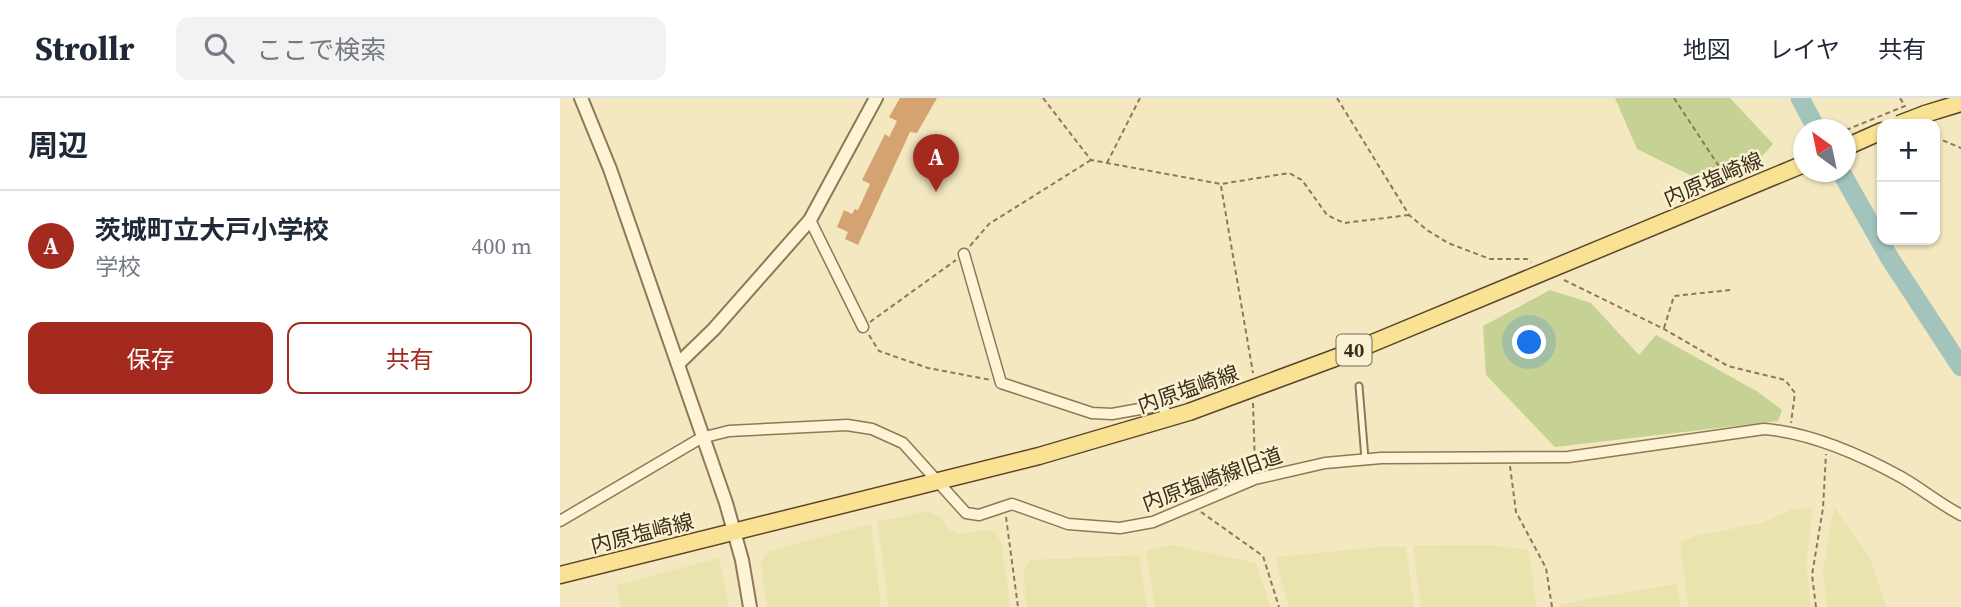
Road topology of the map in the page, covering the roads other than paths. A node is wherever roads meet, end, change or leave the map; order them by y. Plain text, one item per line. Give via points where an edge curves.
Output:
1 (581, 98) edge
2 (876, 98) edge
3 (1961, 103) edge
4 (1912, 119) edge
5 (1877, 133) edge
6 (1856, 142) edge
7 (1793, 169) edge
8 (810, 219) junction
9 (964, 254) road end
10 (863, 327) road end
11 (678, 364) junction
12 (1359, 386) dead end
13 (1168, 418) junction
14 (701, 438) junction
15 (1365, 459) junction
16 (937, 481) junction
17 (1961, 514) edge
18 (560, 521) edge
19 (734, 532) junction
20 (560, 575) edge
21 (750, 607) edge

1 - 11 street
2 - 8 street
3 - 4 main road, bridge
5 - 6 main road
7 - 13 main road, 内原塩崎線 / 40 via 1547,272
8 - 10 street
8 - 11 street
9 - 13 street via 1001,383 1093,412 1112,414 1162,405
11 - 14 street
12 - 15 lane
13 - 16 main road, 内原塩崎線 / 40
14 - 16 street, 内原塩崎線旧道 via 729,431 859,426 903,443
14 - 18 street, 内原塩崎線旧道
14 - 19 street
15 - 16 street, 内原塩崎線旧道 via 1255,479 1153,522 1120,528 1068,524 1017,505 979,515 966,513
15 - 17 street, 内原塩崎線旧道 via 1568,457 1764,429 1789,431 1903,478
16 - 19 main road, 内原塩崎線 / 40
19 - 20 main road, 内原塩崎線 / 40
19 - 21 street

